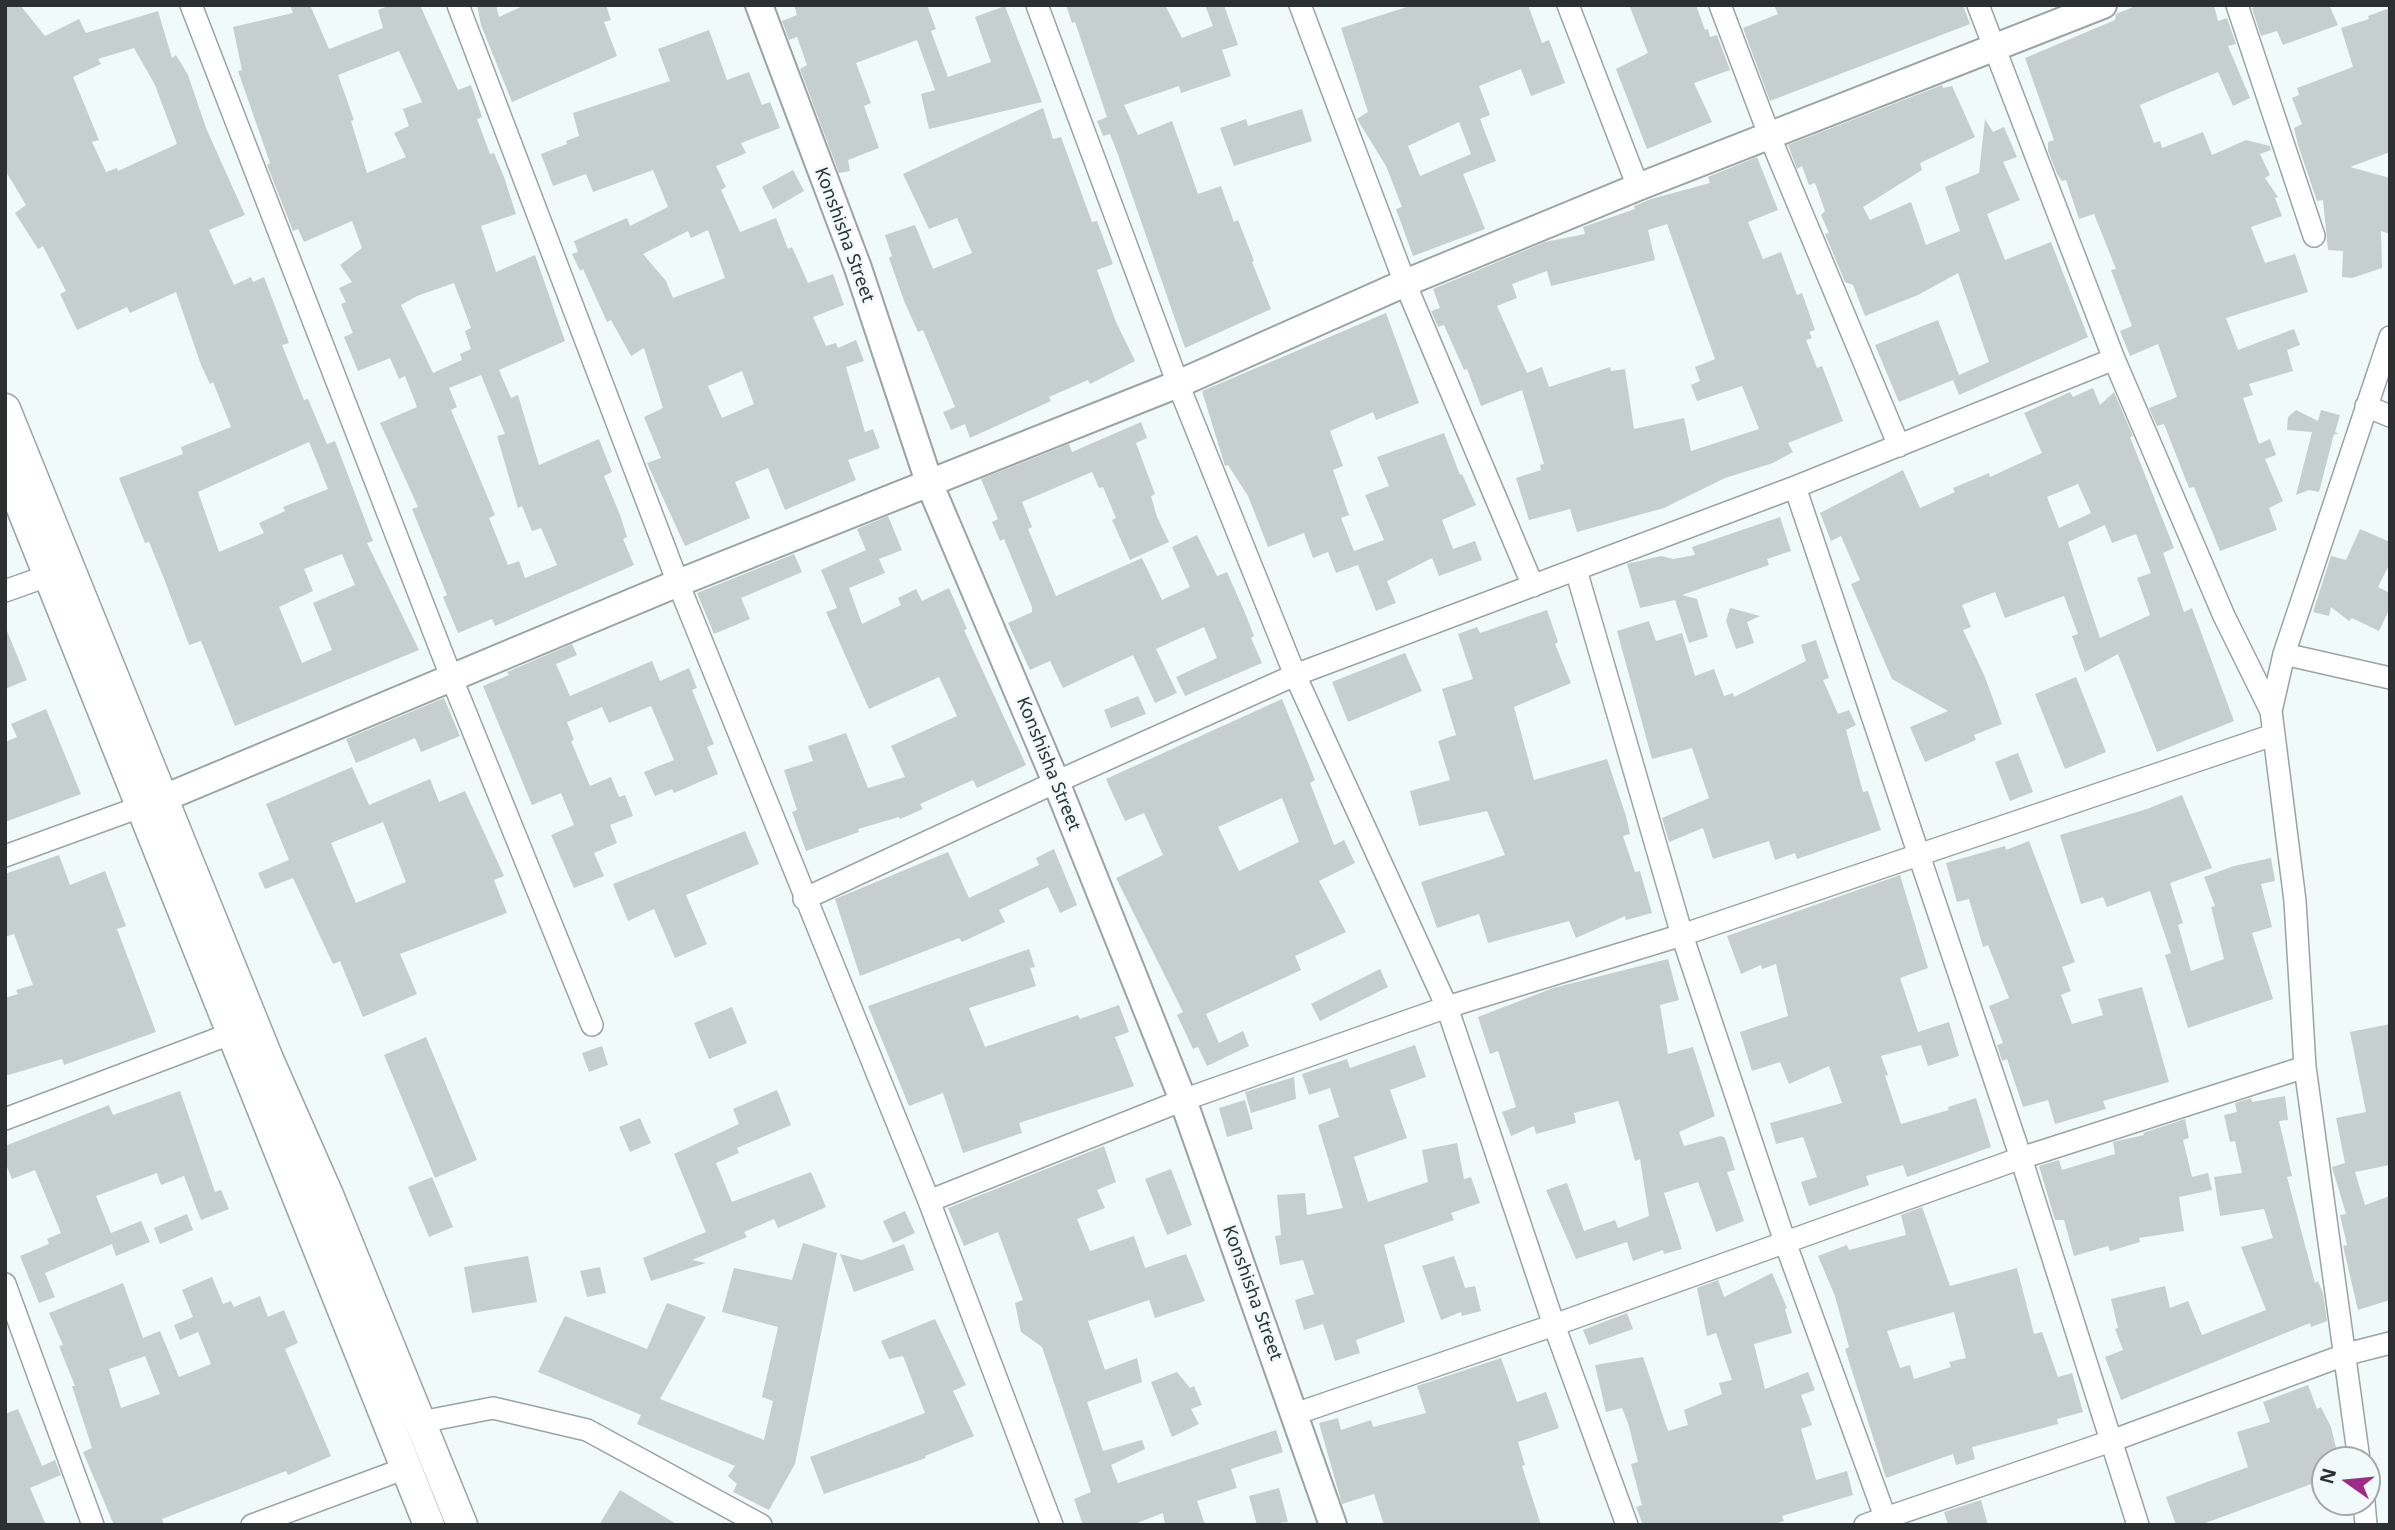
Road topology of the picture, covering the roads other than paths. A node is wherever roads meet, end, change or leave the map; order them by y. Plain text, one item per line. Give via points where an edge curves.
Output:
1 (191, 5) edge
2 (457, 5) edge
3 (759, 5) edge
4 (1037, 5) edge
5 (1300, 5) edge
6 (1568, 5) edge
7 (1720, 5) edge
8 (1978, 5) edge
9 (2103, 5) edge
10 (2237, 5) edge
11 (1993, 48) junction
12 (1770, 137) junction
13 (1639, 187) junction
14 (2314, 236) dead end
15 (1405, 283) junction
16 (2390, 337) edge
17 (2114, 359) junction
18 (1178, 384) junction
19 (2367, 406) junction
20 (5, 409) edge
21 (2390, 416) edge
22 (1899, 446) junction
23 (5, 466) edge
24 (930, 485) junction
25 (1795, 487) junction
26 (1576, 570) junction
27 (47, 576) junction
28 (678, 583) junction
29 (1533, 586) junction
30 (5, 591) edge
31 (2284, 654) junction
32 (1295, 676) junction
33 (2390, 678) edge
34 (452, 679) junction
35 (2271, 711) junction
36 (2273, 735) junction
37 (1056, 782) junction
38 (152, 803) junction
39 (1920, 853) junction
40 (5, 856) edge
41 (804, 900) junction
42 (1682, 935) junction
43 (1447, 1007) junction
44 (592, 1025) dead end
45 (230, 1034) junction
46 (2305, 1067) junction
47 (1183, 1100) junction
48 (5, 1119) edge
49 (2021, 1158) junction
50 (929, 1200) junction
51 (1785, 1242) junction
52 (5, 1284) edge
53 (1554, 1325) junction
54 (2390, 1343) edge
55 (2347, 1354) junction
56 (1295, 1413) junction
57 (421, 1422) junction
58 (2110, 1441) junction
59 (2357, 1446) edge
60 (405, 1468) junction
61 (1887, 1522) edge
62 (93, 1525) edge
63 (251, 1525) edge
64 (429, 1525) edge
65 (462, 1525) edge
66 (761, 1525) edge
67 (1052, 1525) edge
68 (1333, 1525) edge
69 (1626, 1525) edge
70 (1865, 1525) edge
71 (2138, 1525) edge

1 - 34 street
2 - 28 street
3 - 24 street, Konshisha Street via 858,268
4 - 18 street
5 - 15 street
6 - 13 street
7 - 12 street
8 - 11 street
9 - 11 street
10 - 14 street
11 - 12 street
11 - 17 street
12 - 13 street
12 - 22 street
13 - 15 street
15 - 18 street
15 - 29 street
16 - 19 street
17 - 22 street
17 - 35 street via 2224,616
18 - 24 street
18 - 32 street
19 - 21 street
19 - 31 street
20 - 38 main road
22 - 25 street
23 - 27 main road
24 - 28 street
24 - 37 street, Konshisha Street
25 - 26 street
25 - 39 street
26 - 29 street
26 - 42 street
27 - 30 street
27 - 38 main road
28 - 34 street
28 - 41 street
29 - 32 street
31 - 33 street
31 - 35 street
32 - 37 street
32 - 43 street
34 - 38 street
34 - 44 street
35 - 36 street
36 - 39 street
36 - 46 street via 2295,901
37 - 41 street
37 - 47 street, Konshisha Street
38 - 40 street
38 - 45 main road
38 - 57 main road via 328,1195
39 - 42 street
39 - 49 street
41 - 50 street
42 - 43 street
42 - 51 street
43 - 47 street
43 - 53 street
45 - 48 street
45 - 60 main road
46 - 49 street
46 - 55 street
47 - 50 street
47 - 56 street, Konshisha Street
49 - 51 street
49 - 58 street
50 - 67 street
51 - 53 street
51 - 61 street
52 - 62 street
53 - 56 street
53 - 69 street
54 - 55 street
55 - 58 street
55 - 59 street
56 - 68 street, Konshisha Street
57 - 65 main road
57 - 66 street via 493,1408 587,1430
58 - 61 street
58 - 71 street
60 - 63 street
60 - 64 main road
61 - 70 street

